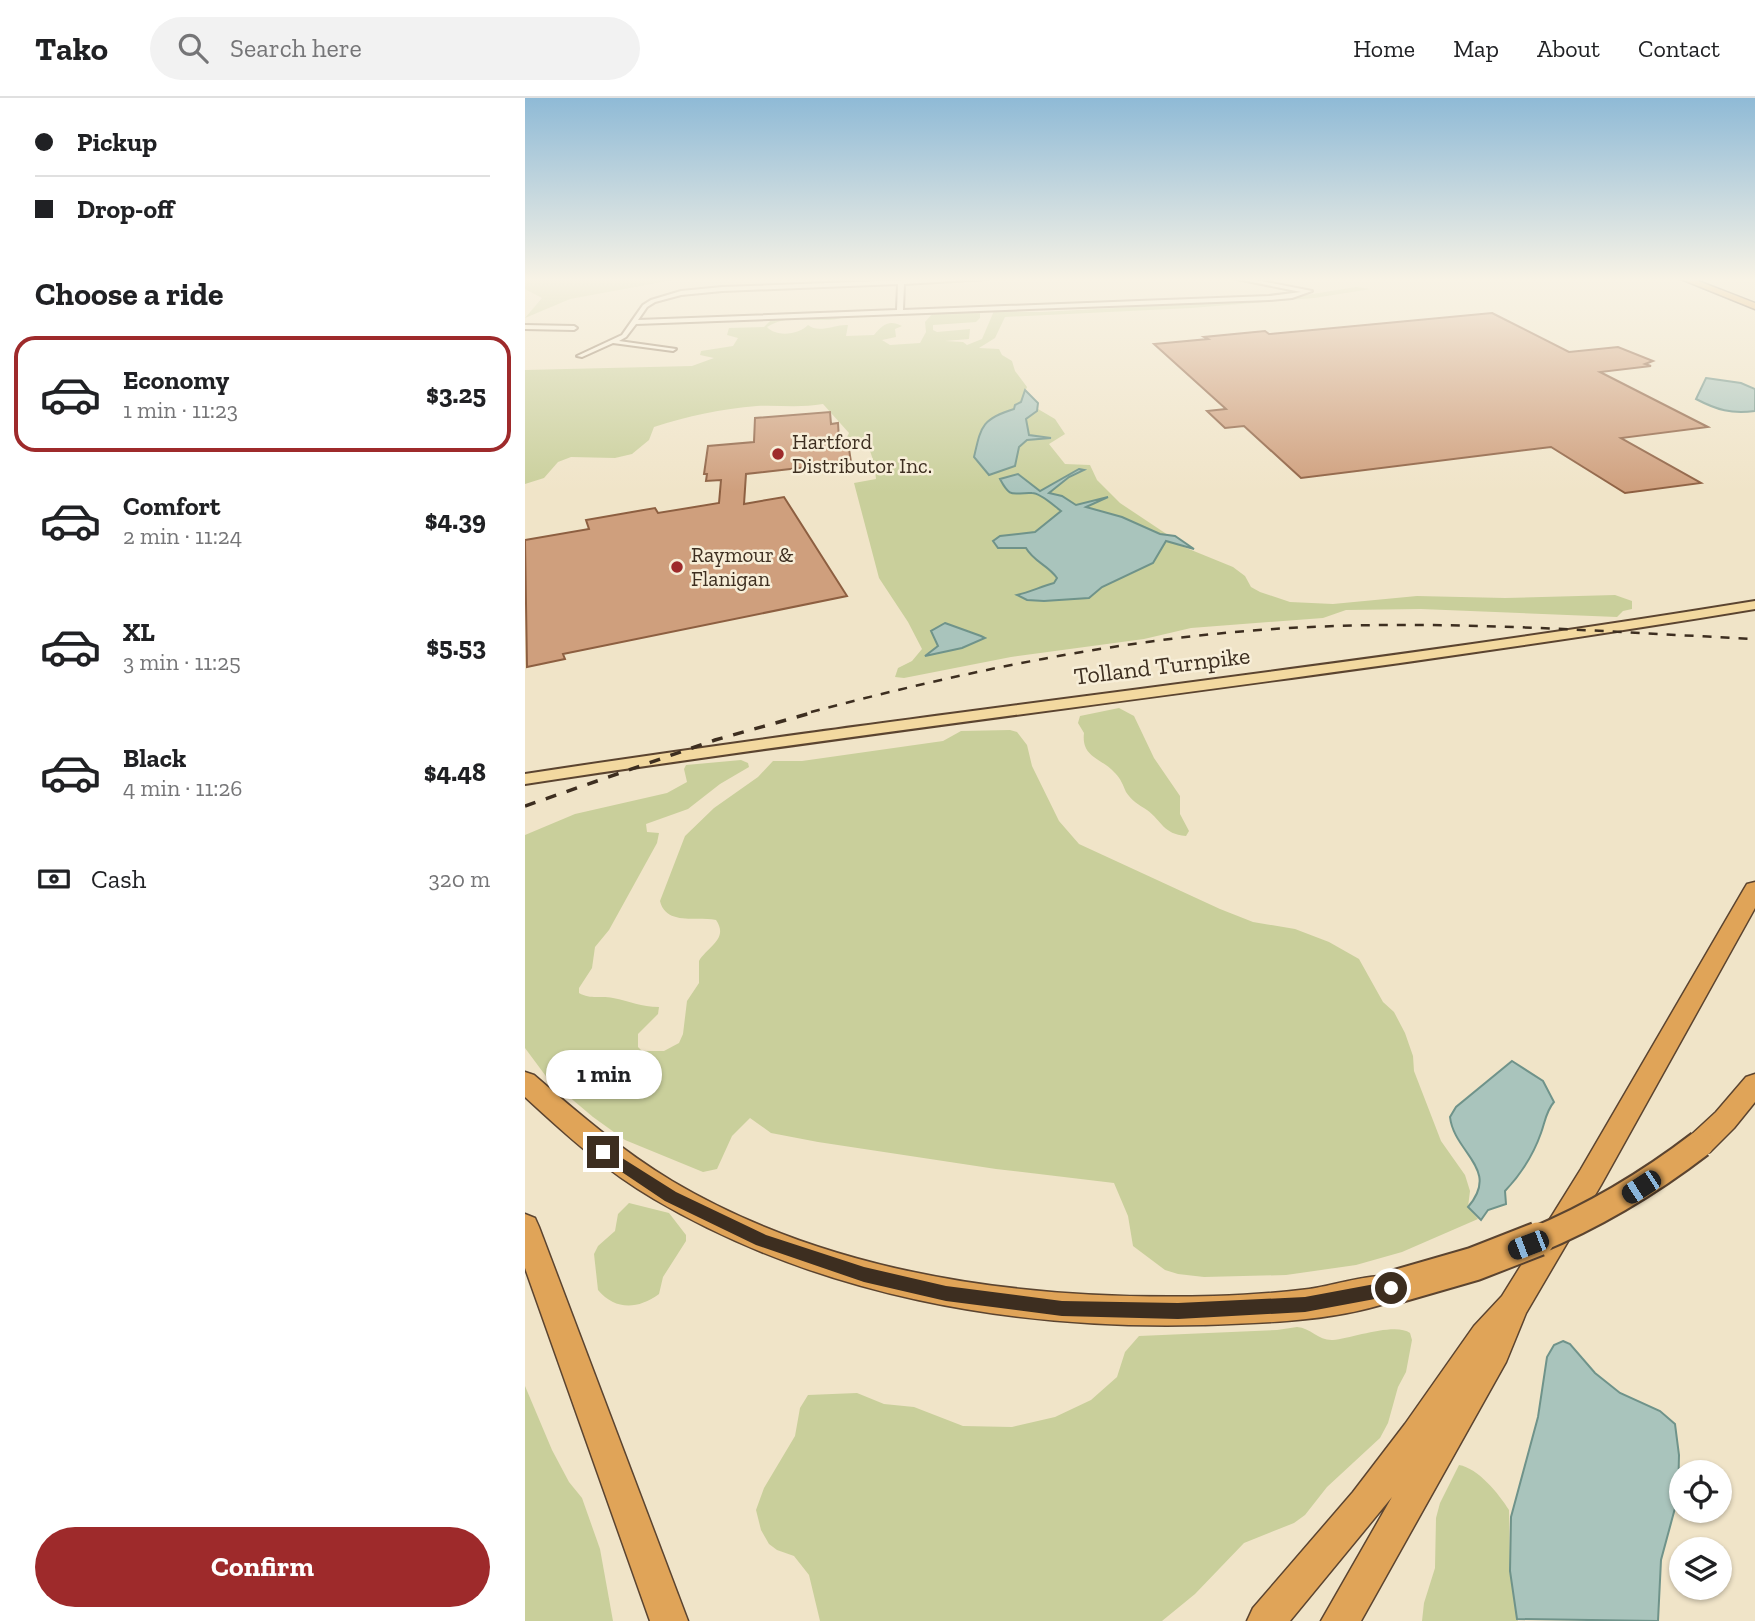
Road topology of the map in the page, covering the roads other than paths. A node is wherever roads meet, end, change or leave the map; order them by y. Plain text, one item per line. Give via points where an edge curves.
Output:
1 (594, 350) edge
2 (580, 356) dead end
3 (1755, 605) edge
4 (576, 773) junction
5 (525, 779) edge
6 (525, 789) edge
7 (1755, 890) edge
8 (525, 1082) edge
9 (1755, 1084) edge
10 (525, 1227) edge
11 (1513, 1306) junction
12 (669, 1621) edge
13 (1266, 1621) edge
14 (1340, 1621) edge

1 - 2 street
3 - 4 main road, Tolland Turnpike via 1536,641 737,746
4 - 5 main road, Tolland Turnpike
4 - 6 main road, Tolland Turnpike
7 - 11 highway
8 - 9 highway, bridge via 591,1143 671,1196 761,1240 825,1263 946,1293 1027,1306 1143,1311 1279,1307 1391,1288 1477,1263 1558,1232 1628,1195 1700,1144
10 - 12 highway
11 - 13 highway via 1485,1336 1379,1486
11 - 14 highway via 1496,1351

